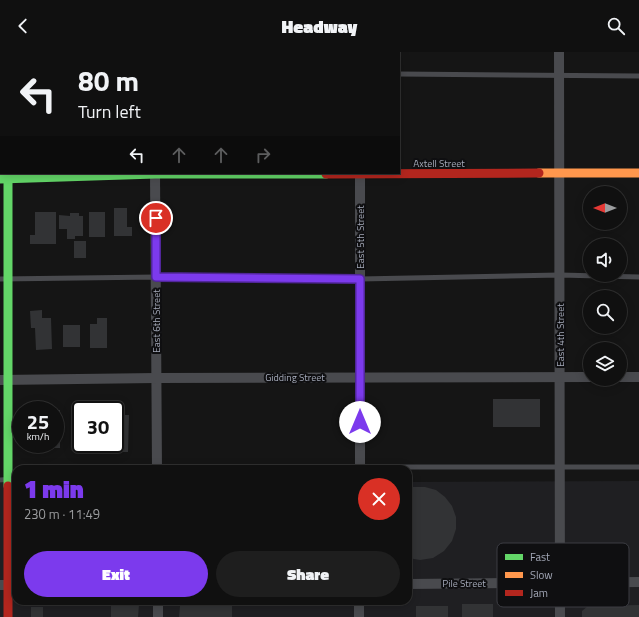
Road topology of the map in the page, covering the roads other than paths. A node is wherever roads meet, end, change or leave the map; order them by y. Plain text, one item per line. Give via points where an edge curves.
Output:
1 (559, 52) edge
2 (400, 74) edge
3 (559, 75) junction
4 (639, 76) edge
5 (400, 173) edge
6 (639, 173) edge
7 (155, 174) edge
8 (360, 174) edge
9 (560, 174) junction
10 (5, 177) edge
11 (560, 275) junction
12 (156, 277) junction
13 (639, 277) edge
14 (4, 279) edge
15 (360, 279) junction
16 (360, 377) junction
17 (560, 377) junction
18 (583, 377) edge
19 (627, 377) edge
20 (639, 377) edge
21 (156, 378) junction
22 (4, 381) edge
23 (157, 465) edge
24 (360, 465) edge
25 (559, 466) junction
26 (412, 467) edge
27 (639, 467) edge
28 (8, 480) edge
29 (560, 543) edge
30 (629, 582) edge
31 (639, 582) edge
32 (497, 583) edge
33 (412, 584) edge
34 (8, 585) edge
35 (158, 605) edge
36 (359, 605) edge
37 (8, 617) edge
38 (158, 617) edge
39 (359, 617) edge

1 - 3 street, East 4th Street
2 - 3 lane
3 - 4 lane
3 - 9 street, East 4th Street
5 - 9 street, Axtell Street
6 - 9 street, Axtell Street
7 - 10 street, Axtell Street
7 - 12 street, East 6th Street
8 - 15 street, East 5th Street
9 - 11 street, East 4th Street
10 - 14 street
11 - 13 lane
11 - 15 lane
11 - 17 street, East 4th Street
12 - 14 lane
12 - 15 lane
12 - 21 street, East 6th Street
14 - 22 street
15 - 16 street, East 5th Street
16 - 17 street, Gidding Street
16 - 21 street, Gidding Street
16 - 24 street, East 5th Street
17 - 18 street, Gidding Street
17 - 25 street, East 4th Street
19 - 20 street
21 - 22 street, Gidding Street
21 - 23 street, East 6th Street
22 - 28 street
25 - 26 lane
25 - 27 lane
25 - 29 street, East 4th Street
28 - 34 street
30 - 31 street, Pile Street
32 - 33 street, Pile Street
34 - 37 street
35 - 38 street
36 - 39 street

